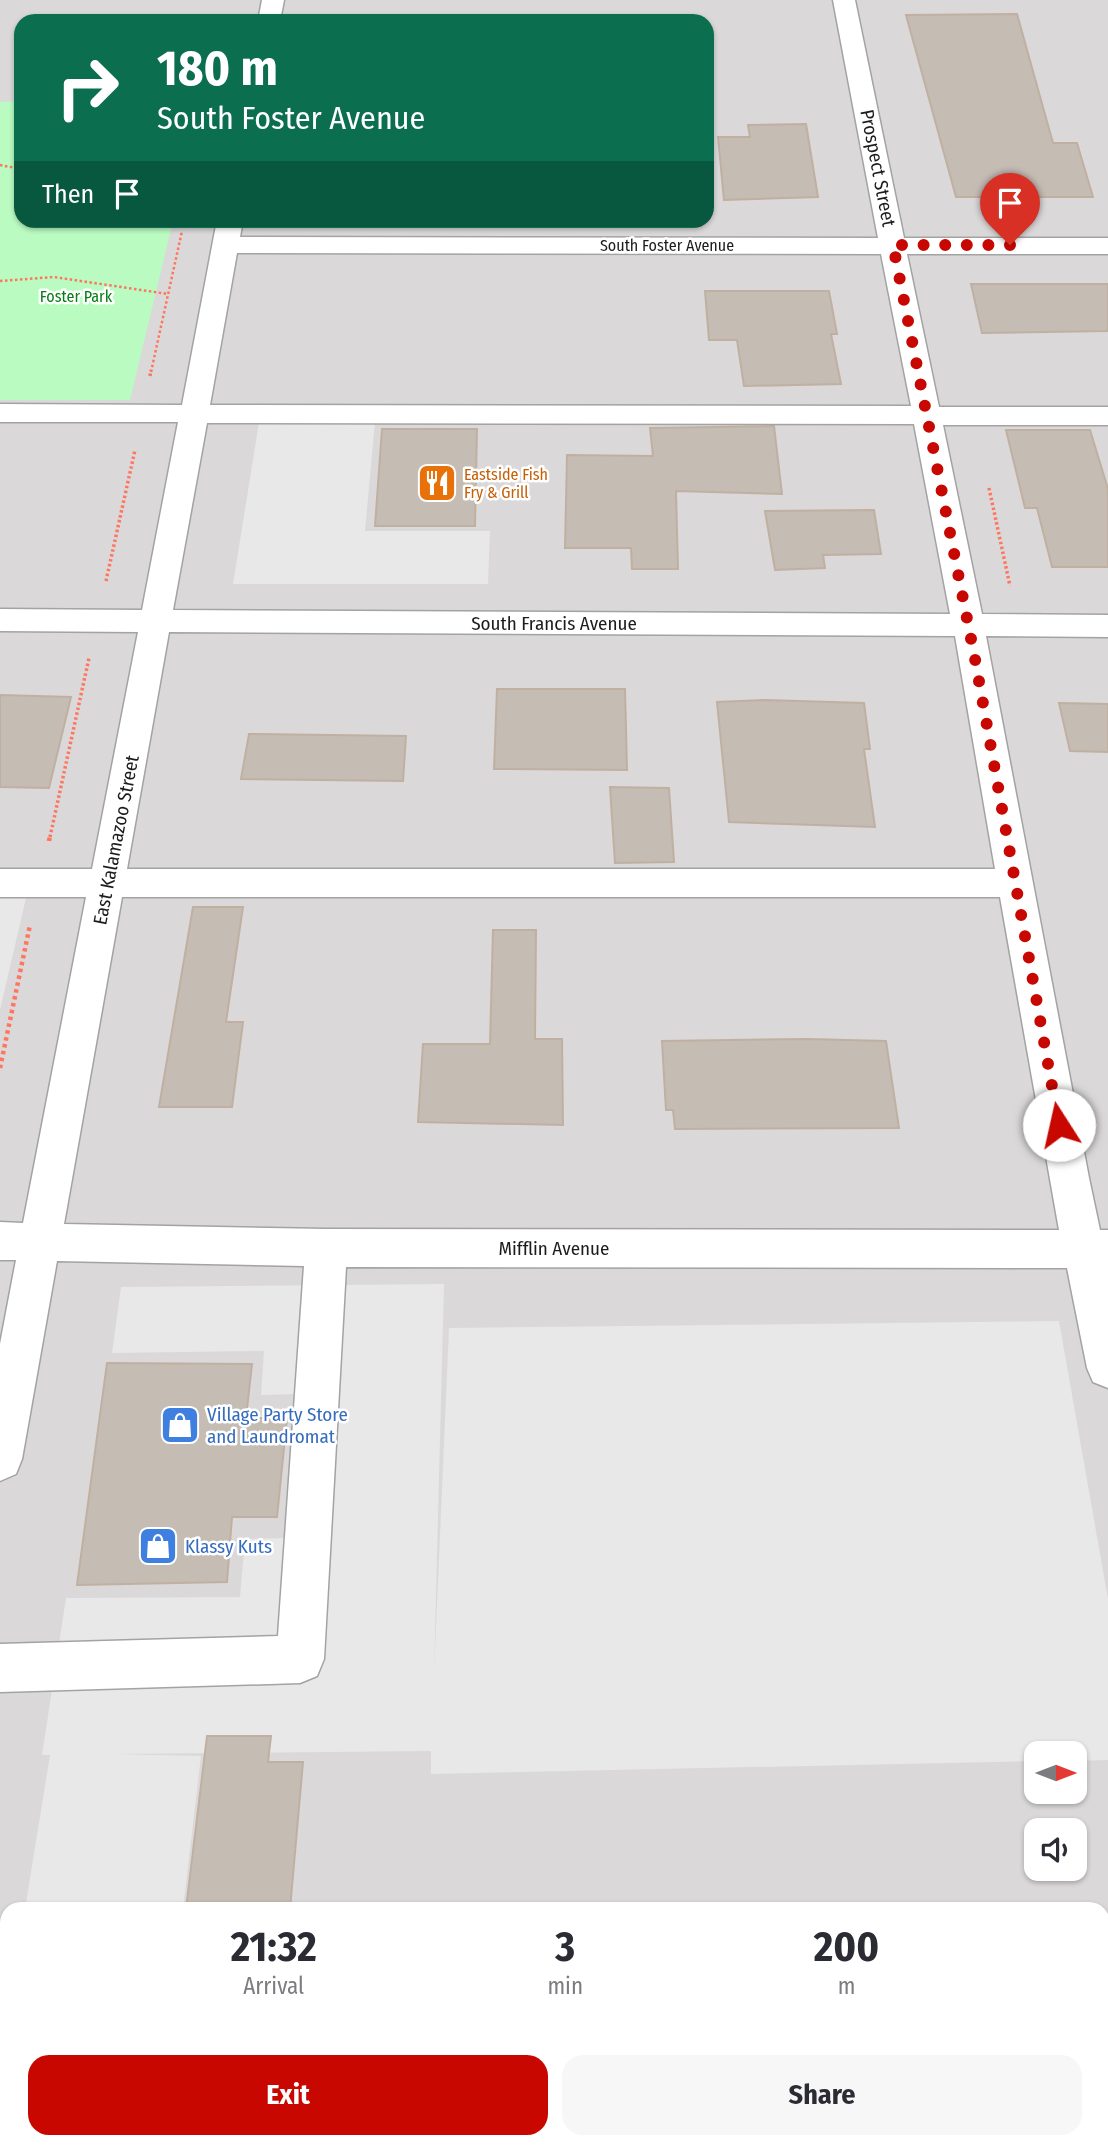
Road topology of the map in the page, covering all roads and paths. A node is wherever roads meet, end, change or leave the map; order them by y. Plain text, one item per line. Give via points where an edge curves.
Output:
1 (844, 0) edge
2 (228, 233) edge
3 (893, 245) junction
4 (1108, 246) edge
5 (0, 281) edge
6 (168, 294) dead end
7 (0, 414) edge
8 (194, 416) junction
9 (927, 416) junction
10 (1108, 416) edge
11 (0, 620) edge
12 (156, 621) junction
13 (968, 625) junction
14 (1108, 626) edge
15 (0, 883) edge
16 (1015, 883) junction
17 (107, 884) junction
18 (0, 1241) edge
19 (42, 1241) junction
20 (327, 1248) junction
21 (1096, 1249) edge
22 (1108, 1368) edge
23 (0, 1459) edge
24 (0, 1668) edge

1 - 3 street, Prospect Street
2 - 3 street, South Foster Avenue
2 - 8 street, East Kalamazoo Street
3 - 4 street, South Foster Avenue
3 - 9 street, Prospect Street
5 - 6 path via 54,277
7 - 8 street
8 - 9 street
8 - 12 street, East Kalamazoo Street
9 - 10 street
9 - 13 street, Prospect Street
11 - 12 street, South Francis Avenue
12 - 13 street, South Francis Avenue
12 - 17 street, East Kalamazoo Street
13 - 14 street, South Francis Avenue
13 - 16 street, Prospect Street
15 - 17 street
16 - 17 street
16 - 21 street, Prospect Street
17 - 19 street, East Kalamazoo Street
18 - 19 street, Mifflin Avenue
19 - 20 street, Mifflin Avenue
19 - 23 street, East Kalamazoo Street
20 - 21 street, Mifflin Avenue
20 - 24 street via 300,1659
21 - 22 street, Prospect Street

